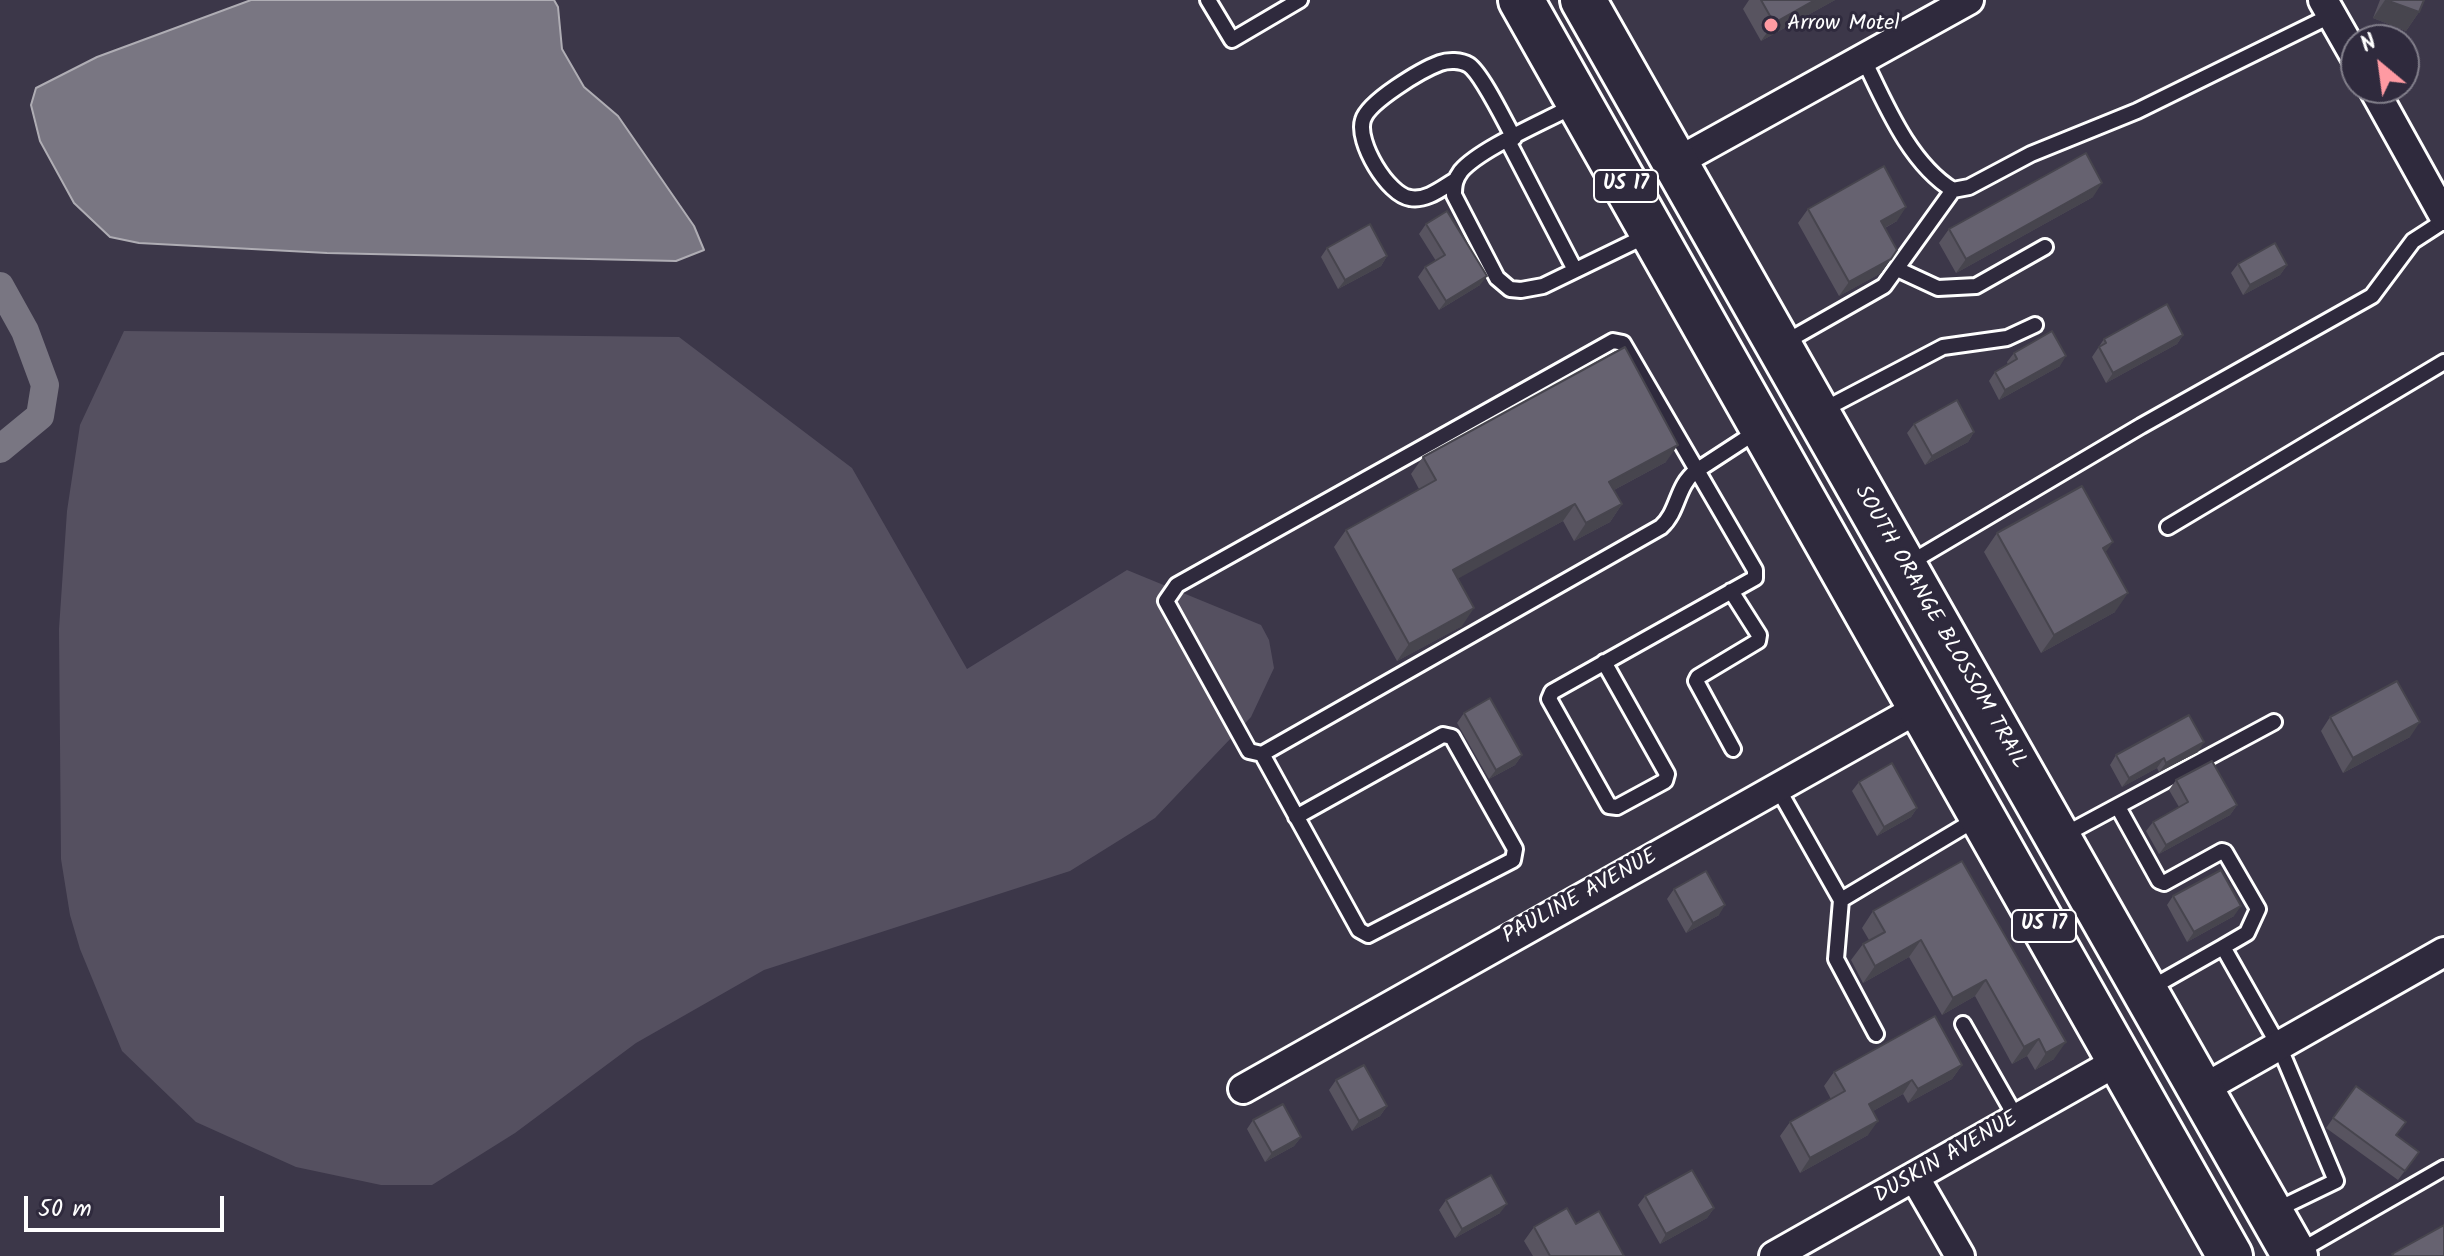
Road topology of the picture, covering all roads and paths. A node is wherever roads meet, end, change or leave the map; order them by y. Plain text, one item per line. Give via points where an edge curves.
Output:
1 (1208, 0) edge
2 (1300, 0) edge
3 (1521, 0) edge
4 (1583, 0) edge
5 (1969, 0) edge
6 (2328, 7) edge
7 (2340, 29) edge
8 (1863, 58) junction
9 (1579, 103) junction
10 (2382, 104) edge
11 (1511, 139) junction
12 (1675, 163) junction
13 (1454, 181) junction
14 (1953, 190) junction
15 (2444, 218) edge
16 (1652, 233) junction
17 (2045, 247) dead end
18 (1897, 269) junction
19 (1575, 270) junction
20 (2035, 325) dead end
21 (1779, 346) junction
22 (2444, 362) edge
23 (1817, 413) junction
24 (1763, 428) junction
25 (1696, 471) junction
26 (2168, 527) dead end
27 (1904, 566) junction
28 (1731, 591) junction
29 (1858, 596) junction
30 (1943, 634) junction
31 (1604, 662) junction
32 (1921, 707) junction
33 (2274, 722) dead end
34 (1733, 749) dead end
35 (1262, 754) junction
36 (2011, 755) junction
37 (1777, 787) junction
38 (2118, 807) junction
39 (1982, 816) junction
40 (1296, 817) junction
41 (2059, 838) junction
42 (1841, 900) junction
43 (2223, 947) junction
44 (2444, 952) edge
45 (2145, 991) junction
46 (1963, 1024) dead end
47 (1876, 1034) dead end
48 (2279, 1046) junction
49 (2120, 1060) junction
50 (1243, 1089) dead end
51 (2201, 1090) junction
52 (2017, 1119) junction
53 (2444, 1168) edge
54 (1915, 1178) junction
55 (2270, 1212) junction
56 (2294, 1255) edge
57 (1774, 1256) edge
58 (1960, 1256) edge
59 (2230, 1256) edge

1 - 2 lane via 1232,40
3 - 9 main road, US 17
4 - 12 main road, SOUTH ORANGE BLOSSOM TRAIL / US 17
5 - 8 street
6 - 7 street
6 - 14 lane via 2137,111
8 - 12 street
8 - 14 lane via 1915,151
9 - 11 lane
9 - 16 main road, US 17
10 - 15 street
11 - 13 lane via 1480,156
11 - 13 lane via 1475,72 1456,60 1441,62 1377,100 1367,111 1361,137 1389,188 1413,199
11 - 19 lane
12 - 21 main road, SOUTH ORANGE BLOSSOM TRAIL / US 17
13 - 19 lane via 1454,195 1497,278 1510,289 1543,286
14 - 18 lane
15 - 27 lane via 2413,241 2372,296
16 - 19 lane
16 - 24 main road, US 17
17 - 18 lane via 1976,286 1938,288
18 - 21 lane via 1884,286
20 - 23 lane via 2007,338 1943,347
21 - 23 main road, SOUTH ORANGE BLOSSOM TRAIL / US 17
22 - 26 lane
23 - 27 main road, SOUTH ORANGE BLOSSOM TRAIL / US 17
24 - 25 lane
24 - 29 main road, US 17
25 - 28 lane via 1755,570 1755,578
25 - 35 lane via 1681,487 1671,518 1661,527
25 - 35 lane via 1623,343 1613,341 1177,585 1166,601 1249,751
27 - 30 main road, SOUTH ORANGE BLOSSOM TRAIL / US 17
28 - 31 lane
28 - 34 lane via 1758,641 1696,681
29 - 30 main road via 1887,622 1913,635
29 - 32 main road, US 17
30 - 36 main road, SOUTH ORANGE BLOSSOM TRAIL / US 17
31 - 31 lane via 1552,692 1549,699 1609,806 1617,807 1665,781 1667,774
32 - 36 main road via 1948,711
32 - 37 street, PAULINE AVENUE
32 - 39 main road, US 17
33 - 38 lane
35 - 40 lane
36 - 41 main road, SOUTH ORANGE BLOSSOM TRAIL / US 17
37 - 42 lane
37 - 50 street, PAULINE AVENUE
38 - 41 lane
38 - 43 lane via 2159,881 2225,852 2258,909 2247,933
39 - 42 lane
39 - 49 main road, US 17
40 - 40 lane via 1359,930 1368,935 1513,860 1515,849 1452,737 1443,735
41 - 45 main road, SOUTH ORANGE BLOSSOM TRAIL / US 17
42 - 47 lane via 1836,959
43 - 45 lane
43 - 48 lane
44 - 48 street
45 - 51 main road, SOUTH ORANGE BLOSSOM TRAIL / US 17
46 - 52 lane
48 - 51 street
48 - 55 lane via 2336,1181
49 - 52 street, DUSKIN AVENUE
49 - 59 main road, US 17
51 - 55 main road, SOUTH ORANGE BLOSSOM TRAIL / US 17
52 - 54 street, DUSKIN AVENUE
53 - 56 lane
54 - 57 street, DUSKIN AVENUE
54 - 58 street
55 - 56 main road, SOUTH ORANGE BLOSSOM TRAIL / US 17

